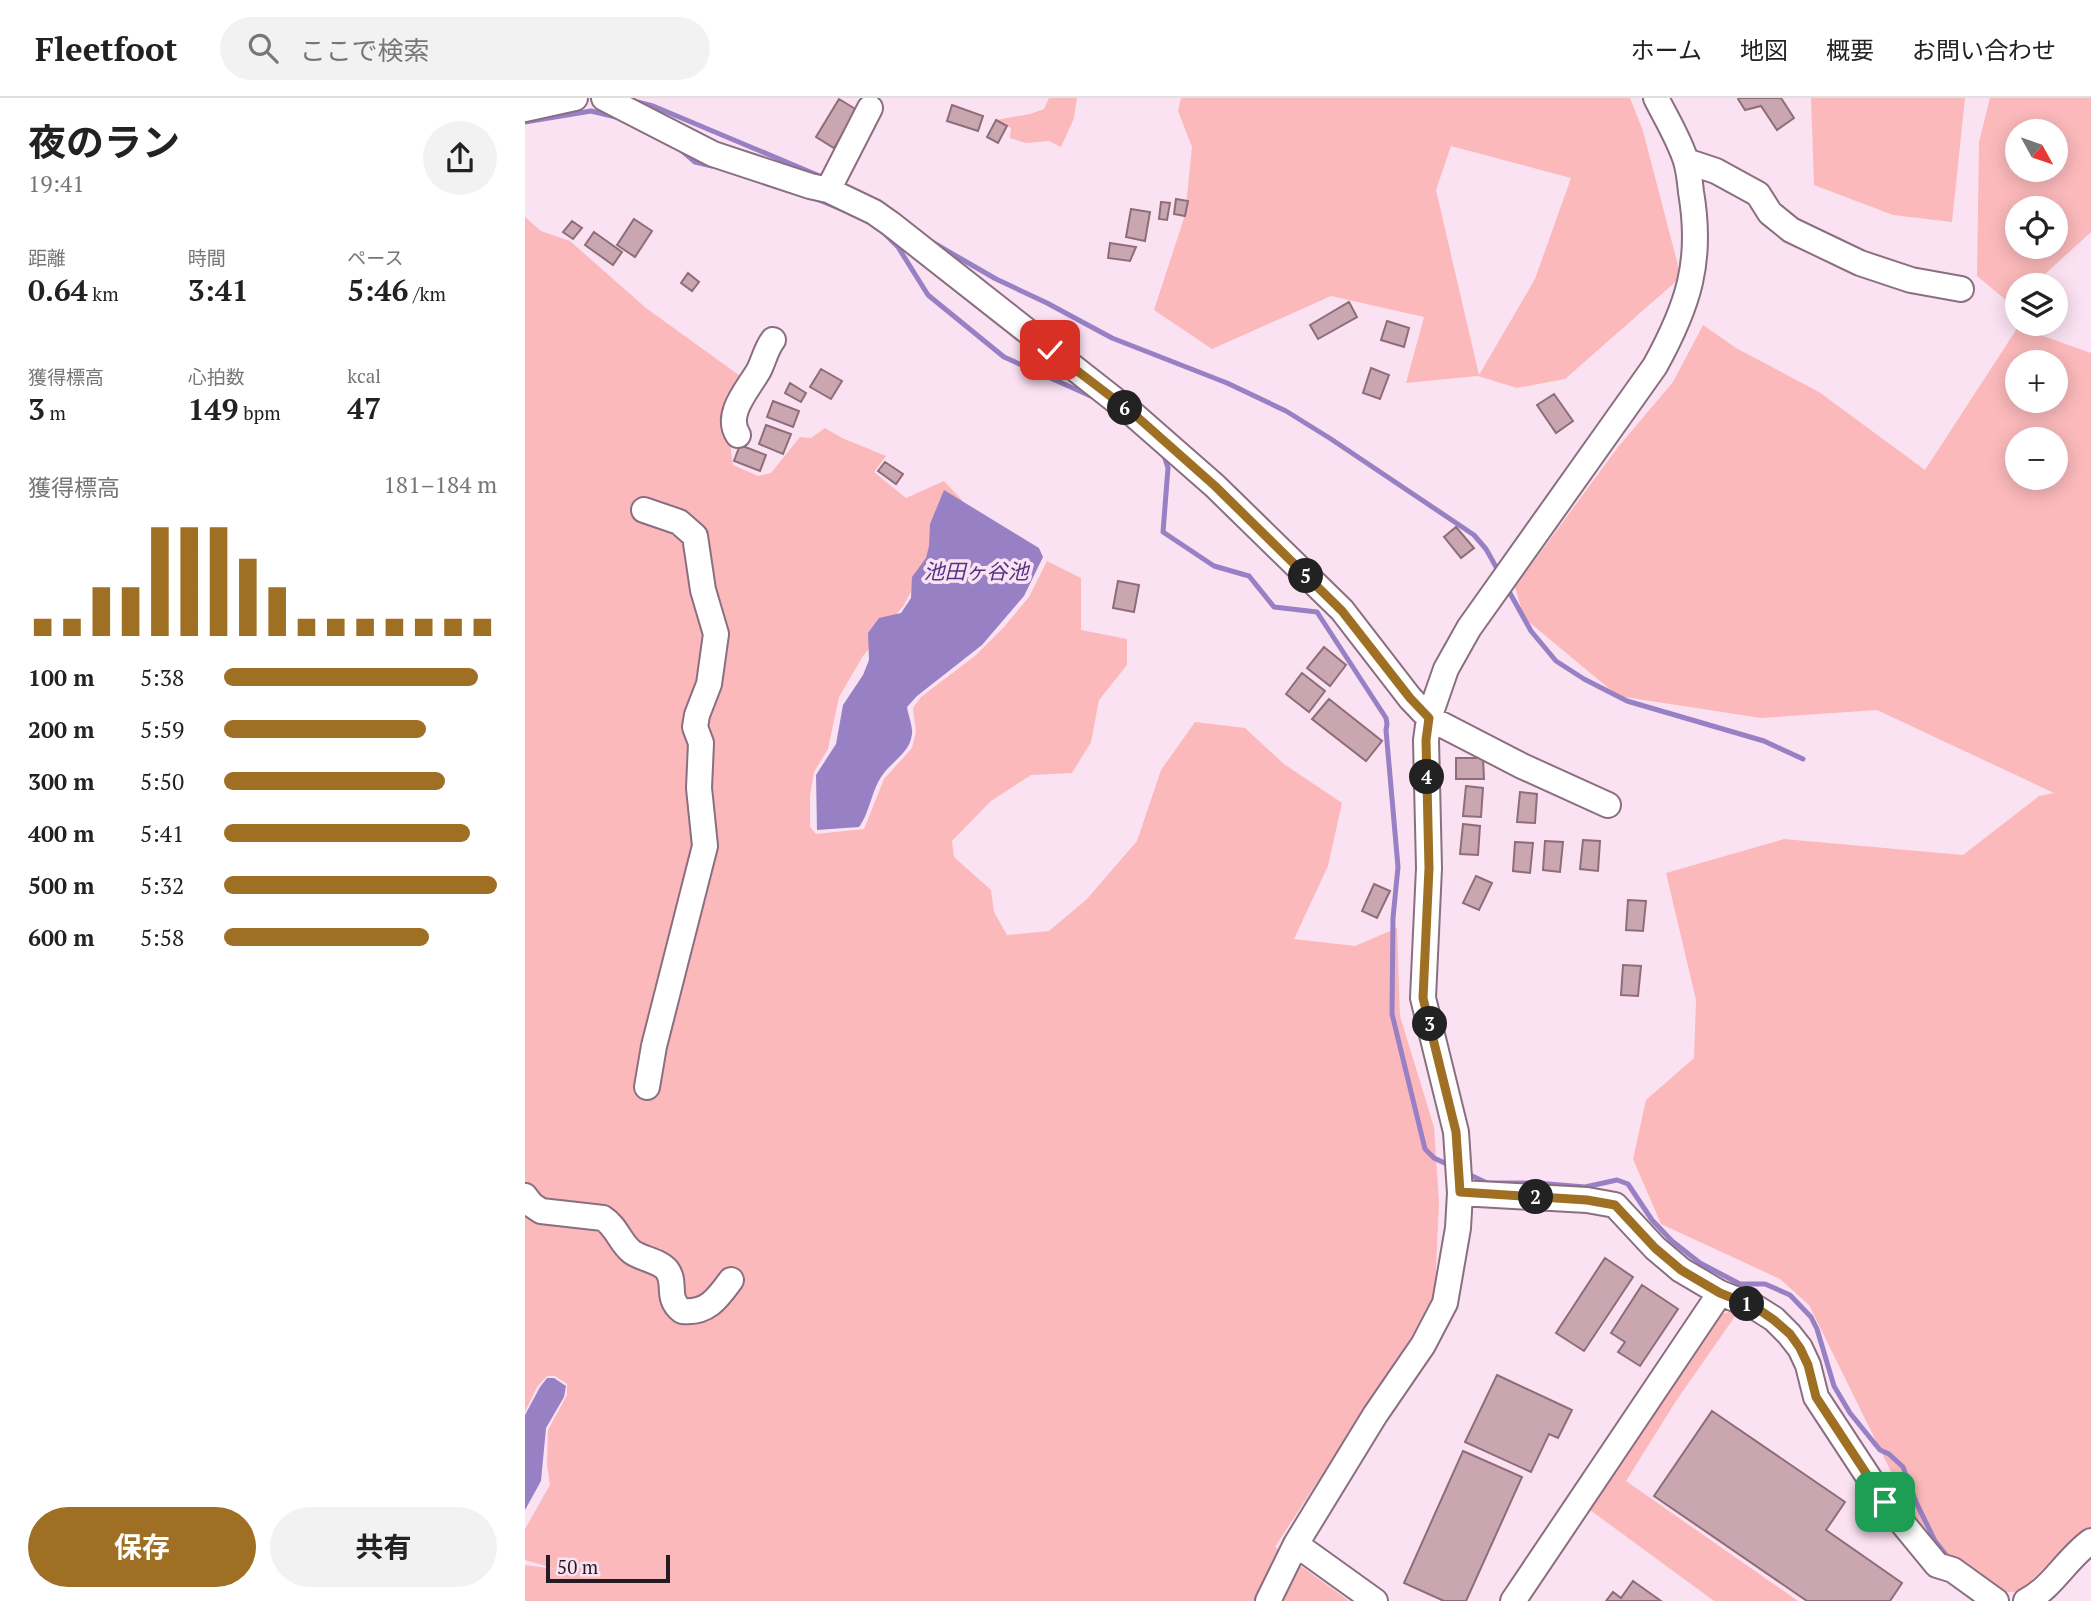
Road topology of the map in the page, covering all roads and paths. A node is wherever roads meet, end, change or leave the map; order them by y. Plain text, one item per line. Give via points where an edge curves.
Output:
1 (575, 98) edge
2 (604, 98) edge
3 (1656, 98) edge
4 (525, 108) edge
5 (870, 108) dead end
6 (1686, 161) junction
7 (828, 190) junction
8 (1961, 289) dead end
9 (773, 340) dead end
10 (738, 435) dead end
11 (644, 510) dead end
12 (1429, 718) junction
13 (1608, 805) dead end
14 (647, 1087) dead end
15 (1460, 1192) junction
16 (525, 1196) edge
17 (731, 1280) dead end
18 (1720, 1293) junction
19 (2091, 1541) edge
20 (1297, 1545) junction
21 (1268, 1601) edge
22 (1375, 1601) edge
23 (1513, 1601) edge
24 (1996, 1601) edge
25 (2026, 1601) edge

1 - 4 street
2 - 7 street via 713,154
3 - 6 street
5 - 7 street
6 - 8 street via 1758,194 1770,213 1791,230 1860,263 1911,280
6 - 12 street via 1696,248 1688,294 1673,334 1469,628 1445,669
7 - 12 street via 891,224 1135,415 1342,611
9 - 10 street via 738,406 733,421
11 - 14 street via 679,522 695,536 716,634 709,684 695,727 701,743 699,788 705,846
12 - 13 street
12 - 15 street via 1423,998 1456,1132
15 - 18 street via 1615,1205 1681,1270
15 - 20 street via 1445,1303
16 - 17 street via 541,1211 609,1222 627,1248 667,1270 672,1300 682,1311 710,1305
18 - 23 street
18 - 24 street via 1755,1307 1790,1334 1808,1365 1816,1397 1885,1502 1937,1565 1953,1570
19 - 25 street via 2048,1586
20 - 21 street
20 - 22 street

